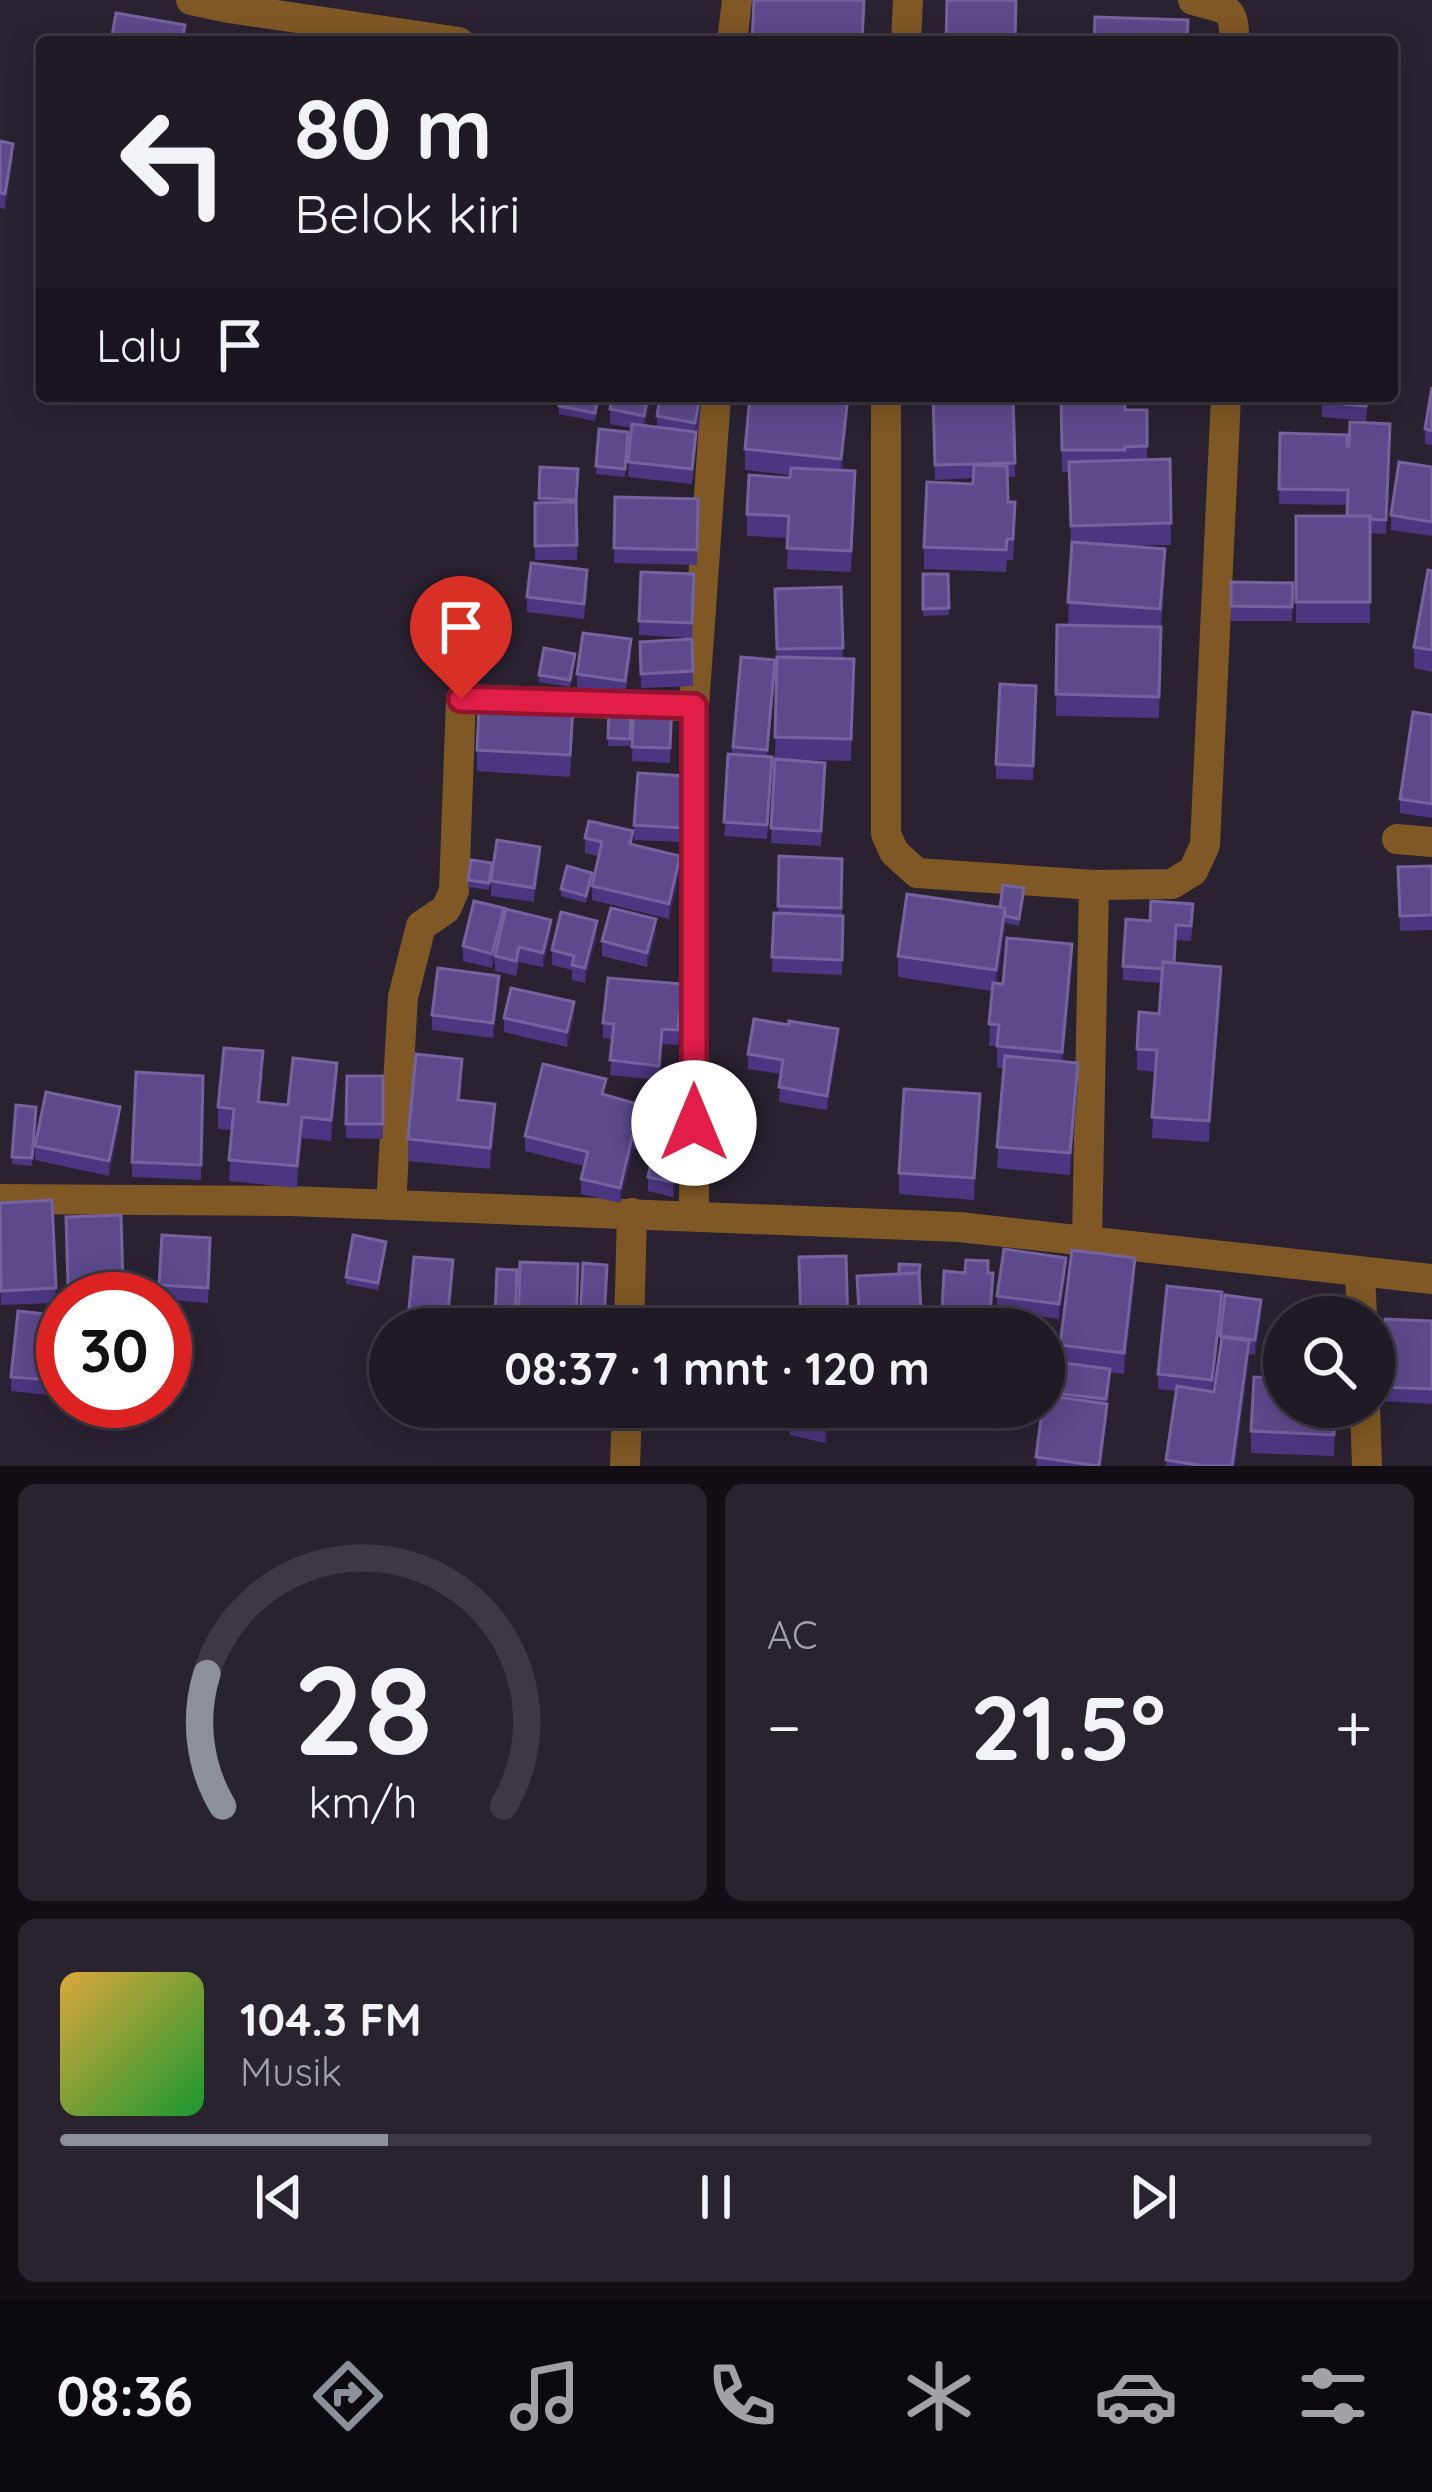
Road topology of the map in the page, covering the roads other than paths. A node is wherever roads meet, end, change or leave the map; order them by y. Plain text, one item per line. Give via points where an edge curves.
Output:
1 (191, 0) edge
2 (736, 0) edge
3 (908, 0) edge
4 (1205, 2) edge
5 (418, 36) edge
6 (733, 36) edge
7 (906, 36) edge
8 (1234, 36) edge
9 (716, 402) edge
10 (886, 402) edge
11 (1226, 402) edge
12 (694, 706) junction
13 (1397, 839) dead end
14 (1432, 842) edge
15 (1094, 885) junction
16 (0, 1199) edge
17 (391, 1205) junction
18 (632, 1213) junction
19 (694, 1216) junction
20 (1087, 1240) junction
21 (1360, 1273) junction
22 (1432, 1279) edge
23 (1361, 1296) edge
24 (630, 1308) edge
25 (627, 1428) edge
26 (1366, 1428) edge
27 (626, 1466) edge
28 (1367, 1466) edge

1 - 5 street
2 - 6 street
3 - 7 street
4 - 8 street via 1232,15
9 - 12 street
10 - 15 street via 886,834 917,873
11 - 15 street via 1205,845 1193,871 1172,884
12 - 17 street via 461,699 454,891 446,910 421,926 403,997
12 - 19 street
13 - 14 street
15 - 20 street
16 - 17 street
17 - 18 street
18 - 19 street
18 - 24 street
19 - 20 street
20 - 21 street
21 - 22 street
21 - 23 street
25 - 27 street
26 - 28 street

